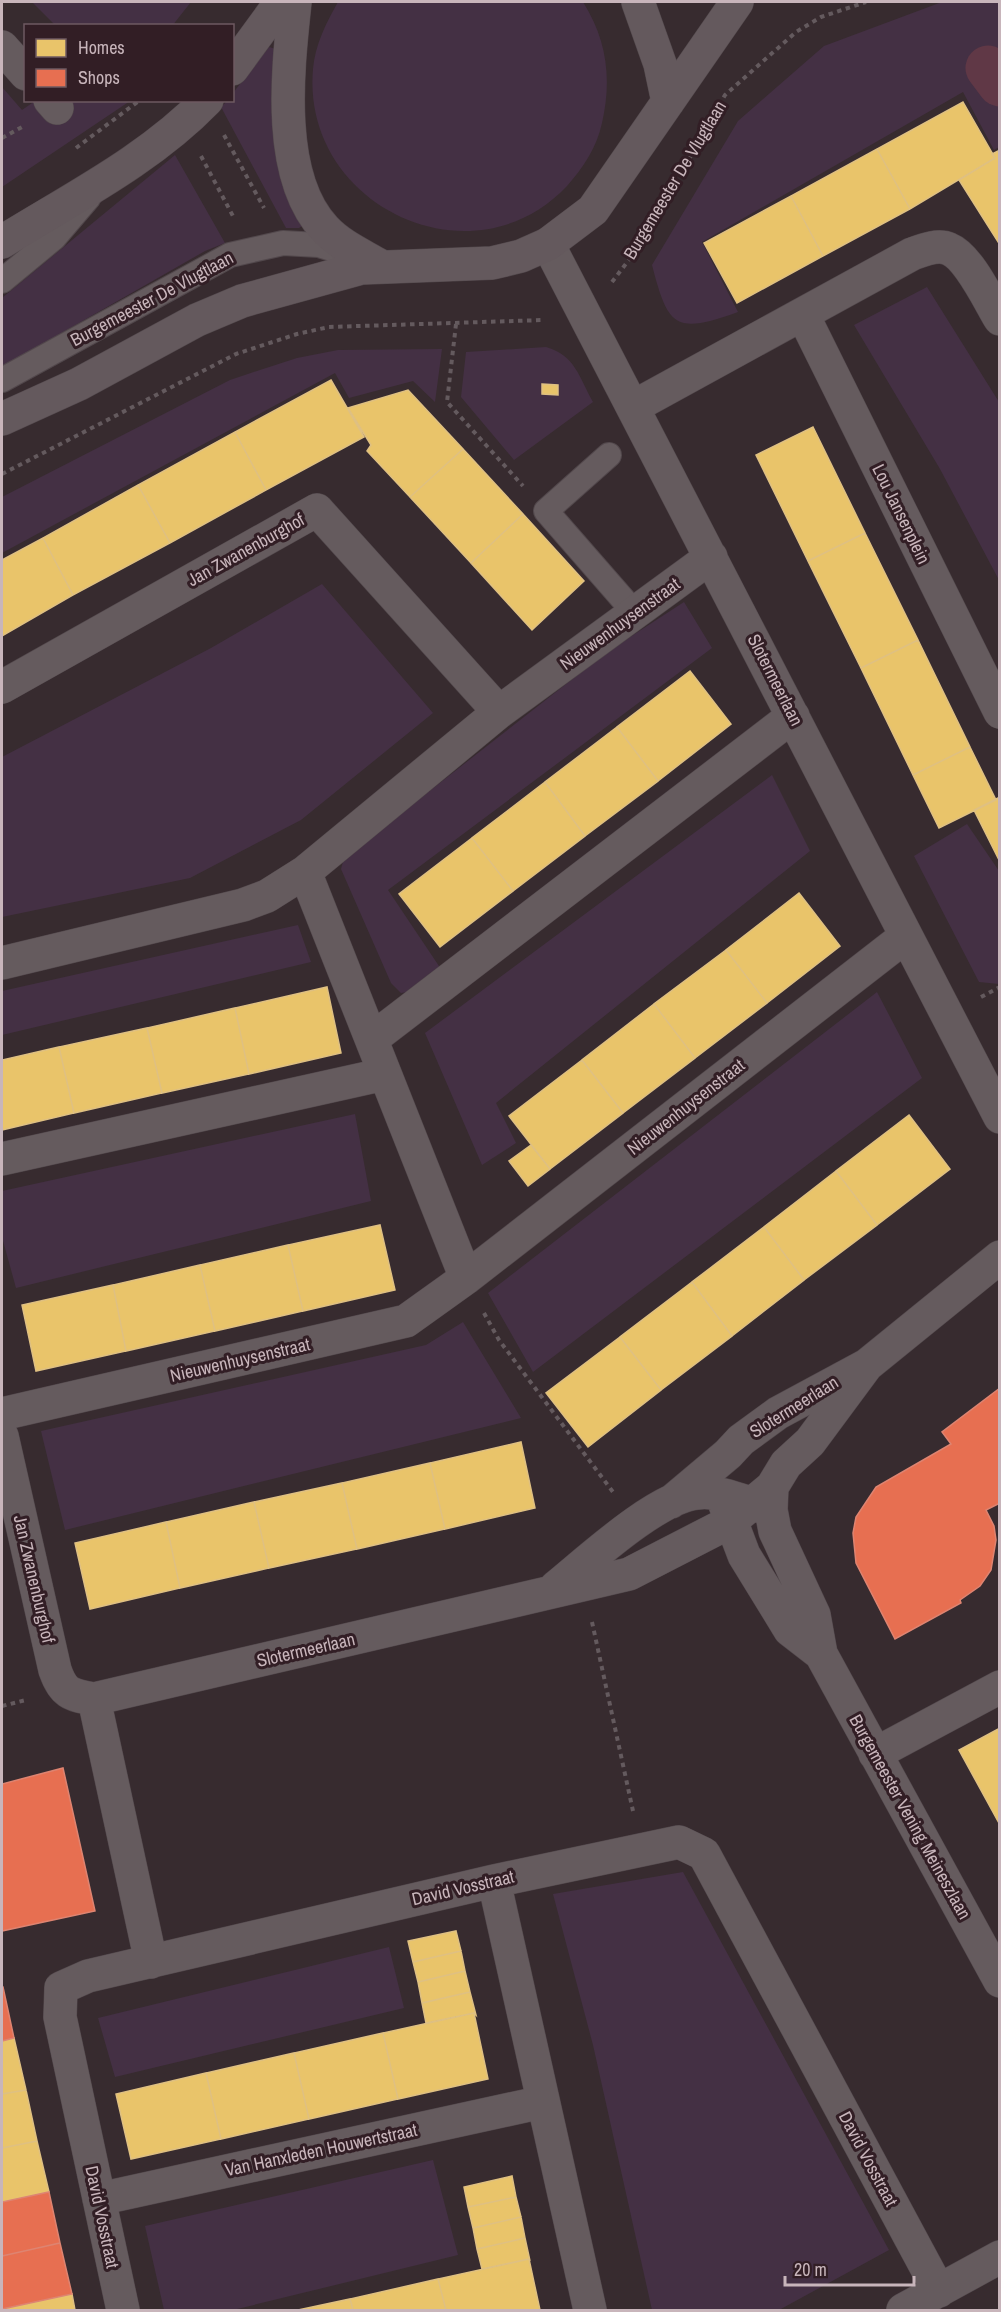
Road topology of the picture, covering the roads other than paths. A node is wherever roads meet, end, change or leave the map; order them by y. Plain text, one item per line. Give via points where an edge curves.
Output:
1 (281, 2) edge
2 (295, 2) edge
3 (638, 2) edge
4 (737, 2) edge
5 (2, 47) edge
6 (234, 66) edge
7 (24, 72) edge
8 (205, 102) edge
9 (668, 102) junction
10 (104, 179) junction
11 (2, 242) edge
12 (548, 244) junction
13 (379, 265) junction
14 (2, 280) edge
15 (803, 315) junction
16 (999, 319) edge
17 (2, 380) edge
18 (633, 406) junction
19 (2, 419) edge
20 (609, 455) dead end
21 (711, 557) junction
22 (635, 613) junction
23 (2, 687) edge
24 (499, 712) junction
25 (999, 712) edge
26 (793, 716) junction
27 (305, 872) junction
28 (906, 936) junction
29 (2, 963) edge
30 (372, 1039) junction
31 (385, 1074) junction
32 (999, 1117) edge
33 (2, 1159) edge
34 (999, 1257) edge
35 (466, 1278) junction
36 (867, 1365) junction
37 (2, 1414) edge
38 (2, 1436) edge
39 (728, 1454) junction
40 (671, 1502) junction
41 (749, 1503) junction
42 (568, 1587) junction
43 (999, 1687) edge
44 (93, 1699) junction
45 (875, 1755) junction
46 (494, 1881) junction
47 (151, 1962) junction
48 (999, 1981) edge
49 (543, 2102) junction
50 (99, 2199) junction
51 (999, 2258) edge
52 (939, 2291) junction
53 (123, 2310) edge
54 (590, 2310) edge
55 (903, 2310) edge

1 - 6 main road
2 - 13 main road, Burgemeester De Vlugtlaan via 290,117 297,177 305,199 324,228
3 - 9 main road via 658,56
4 - 9 main road, Burgemeester De Vlugtlaan
5 - 7 street
8 - 10 main road via 143,155
9 - 12 main road, Burgemeester De Vlugtlaan via 593,210
10 - 11 main road
10 - 14 lane via 54,237
12 - 13 main road, Burgemeester De Vlugtlaan via 492,263
12 - 18 street, Slotermeerlaan
13 - 17 lane, Burgemeester De Vlugtlaan via 304,243 251,249 209,265
13 - 19 main road, Burgemeester De Vlugtlaan via 305,282 219,310 79,384
15 - 16 street via 929,248 950,249 965,262
15 - 18 street
15 - 25 street, Lou Jansenplein
18 - 21 street, Slotermeerlaan
20 - 22 lane via 546,511
21 - 22 street, Nieuwenhuysenstraat
21 - 26 street, Slotermeerlaan
22 - 24 street, Nieuwenhuysenstraat
23 - 24 street, Jan Zwanenburghof via 317,510
24 - 27 street, Nieuwenhuysenstraat
26 - 28 street, Slotermeerlaan
26 - 30 street
27 - 29 street, Nieuwenhuysenstraat via 267,896 243,905
27 - 30 street
28 - 32 street, Slotermeerlaan
28 - 35 street, Nieuwenhuysenstraat
30 - 31 street
31 - 33 street
31 - 35 street
34 - 36 street, Slotermeerlaan
35 - 37 street, Nieuwenhuysenstraat via 406,1321
36 - 39 street, Slotermeerlaan via 778,1413
36 - 41 street, Slotermeerlaan via 810,1442
38 - 44 street, Jan Zwanenburghof via 55,1670 61,1687 75,1696
39 - 40 street, Slotermeerlaan
39 - 41 street, Burgemeester Vening Meineszlaan via 720,1480
40 - 41 street, Slotermeerlaan via 697,1492
40 - 42 street, Slotermeerlaan via 637,1523
41 - 42 street, Slotermeerlaan via 629,1574
41 - 45 street, Burgemeester Vening Meineszlaan via 783,1551 814,1615 821,1654
42 - 44 street, Slotermeerlaan
43 - 45 street
44 - 47 street
45 - 48 street, Burgemeester Vening Meineszlaan
46 - 47 street, David Vosstraat
46 - 49 street
46 - 52 street, David Vosstraat via 679,1842 704,1854
47 - 50 street, David Vosstraat via 88,1976 61,1988 60,2017
49 - 50 street, Van Hanxleden Houwertstraat
49 - 54 street
50 - 53 street, David Vosstraat
51 - 52 street
52 - 55 street

